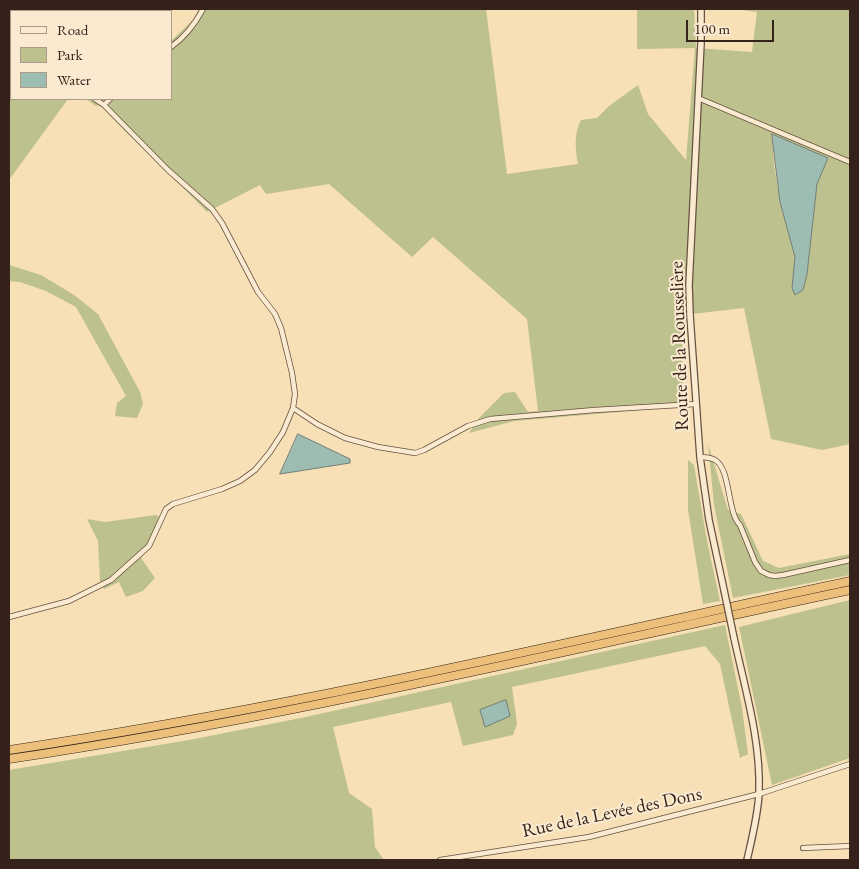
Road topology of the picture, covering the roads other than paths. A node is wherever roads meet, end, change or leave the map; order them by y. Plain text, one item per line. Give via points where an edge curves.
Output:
1 (203, 9) edge
2 (701, 9) edge
3 (172, 46) edge
4 (698, 98) junction
5 (96, 100) edge
6 (109, 100) edge
7 (104, 105) junction
8 (850, 162) edge
9 (696, 404) junction
10 (293, 408) junction
11 (700, 457) junction
12 (850, 560) edge
13 (850, 581) edge
14 (850, 590) edge
15 (9, 617) edge
16 (9, 750) edge
17 (9, 758) edge
18 (850, 764) edge
19 (759, 794) junction
20 (850, 846) edge
21 (803, 848) dead end
22 (440, 860) edge
23 (747, 860) edge

1 - 3 street
2 - 4 street, Route de la Rousselière
4 - 8 street
4 - 9 street, Route de la Rousselière via 689,285
5 - 7 street
6 - 7 street
7 - 10 street via 212,209 222,223 281,328 292,373
9 - 10 street via 490,419 468,426 415,453 345,438
9 - 11 street, Route de la Rousselière
10 - 15 street via 283,432 255,470 240,481 166,509 149,546 111,580 69,600
11 - 12 street via 715,460 720,465 735,521 740,525 761,571 775,576
11 - 19 street, Route de la Rousselière, bridge via 709,520 756,746
13 - 16 highway via 302,698 153,727
14 - 17 highway via 274,712
18 - 19 street, Rue de la Levée des Dons
19 - 22 street, Rue de la Levée des Dons via 556,844
19 - 23 street, Route de la Rousselière
20 - 21 street

